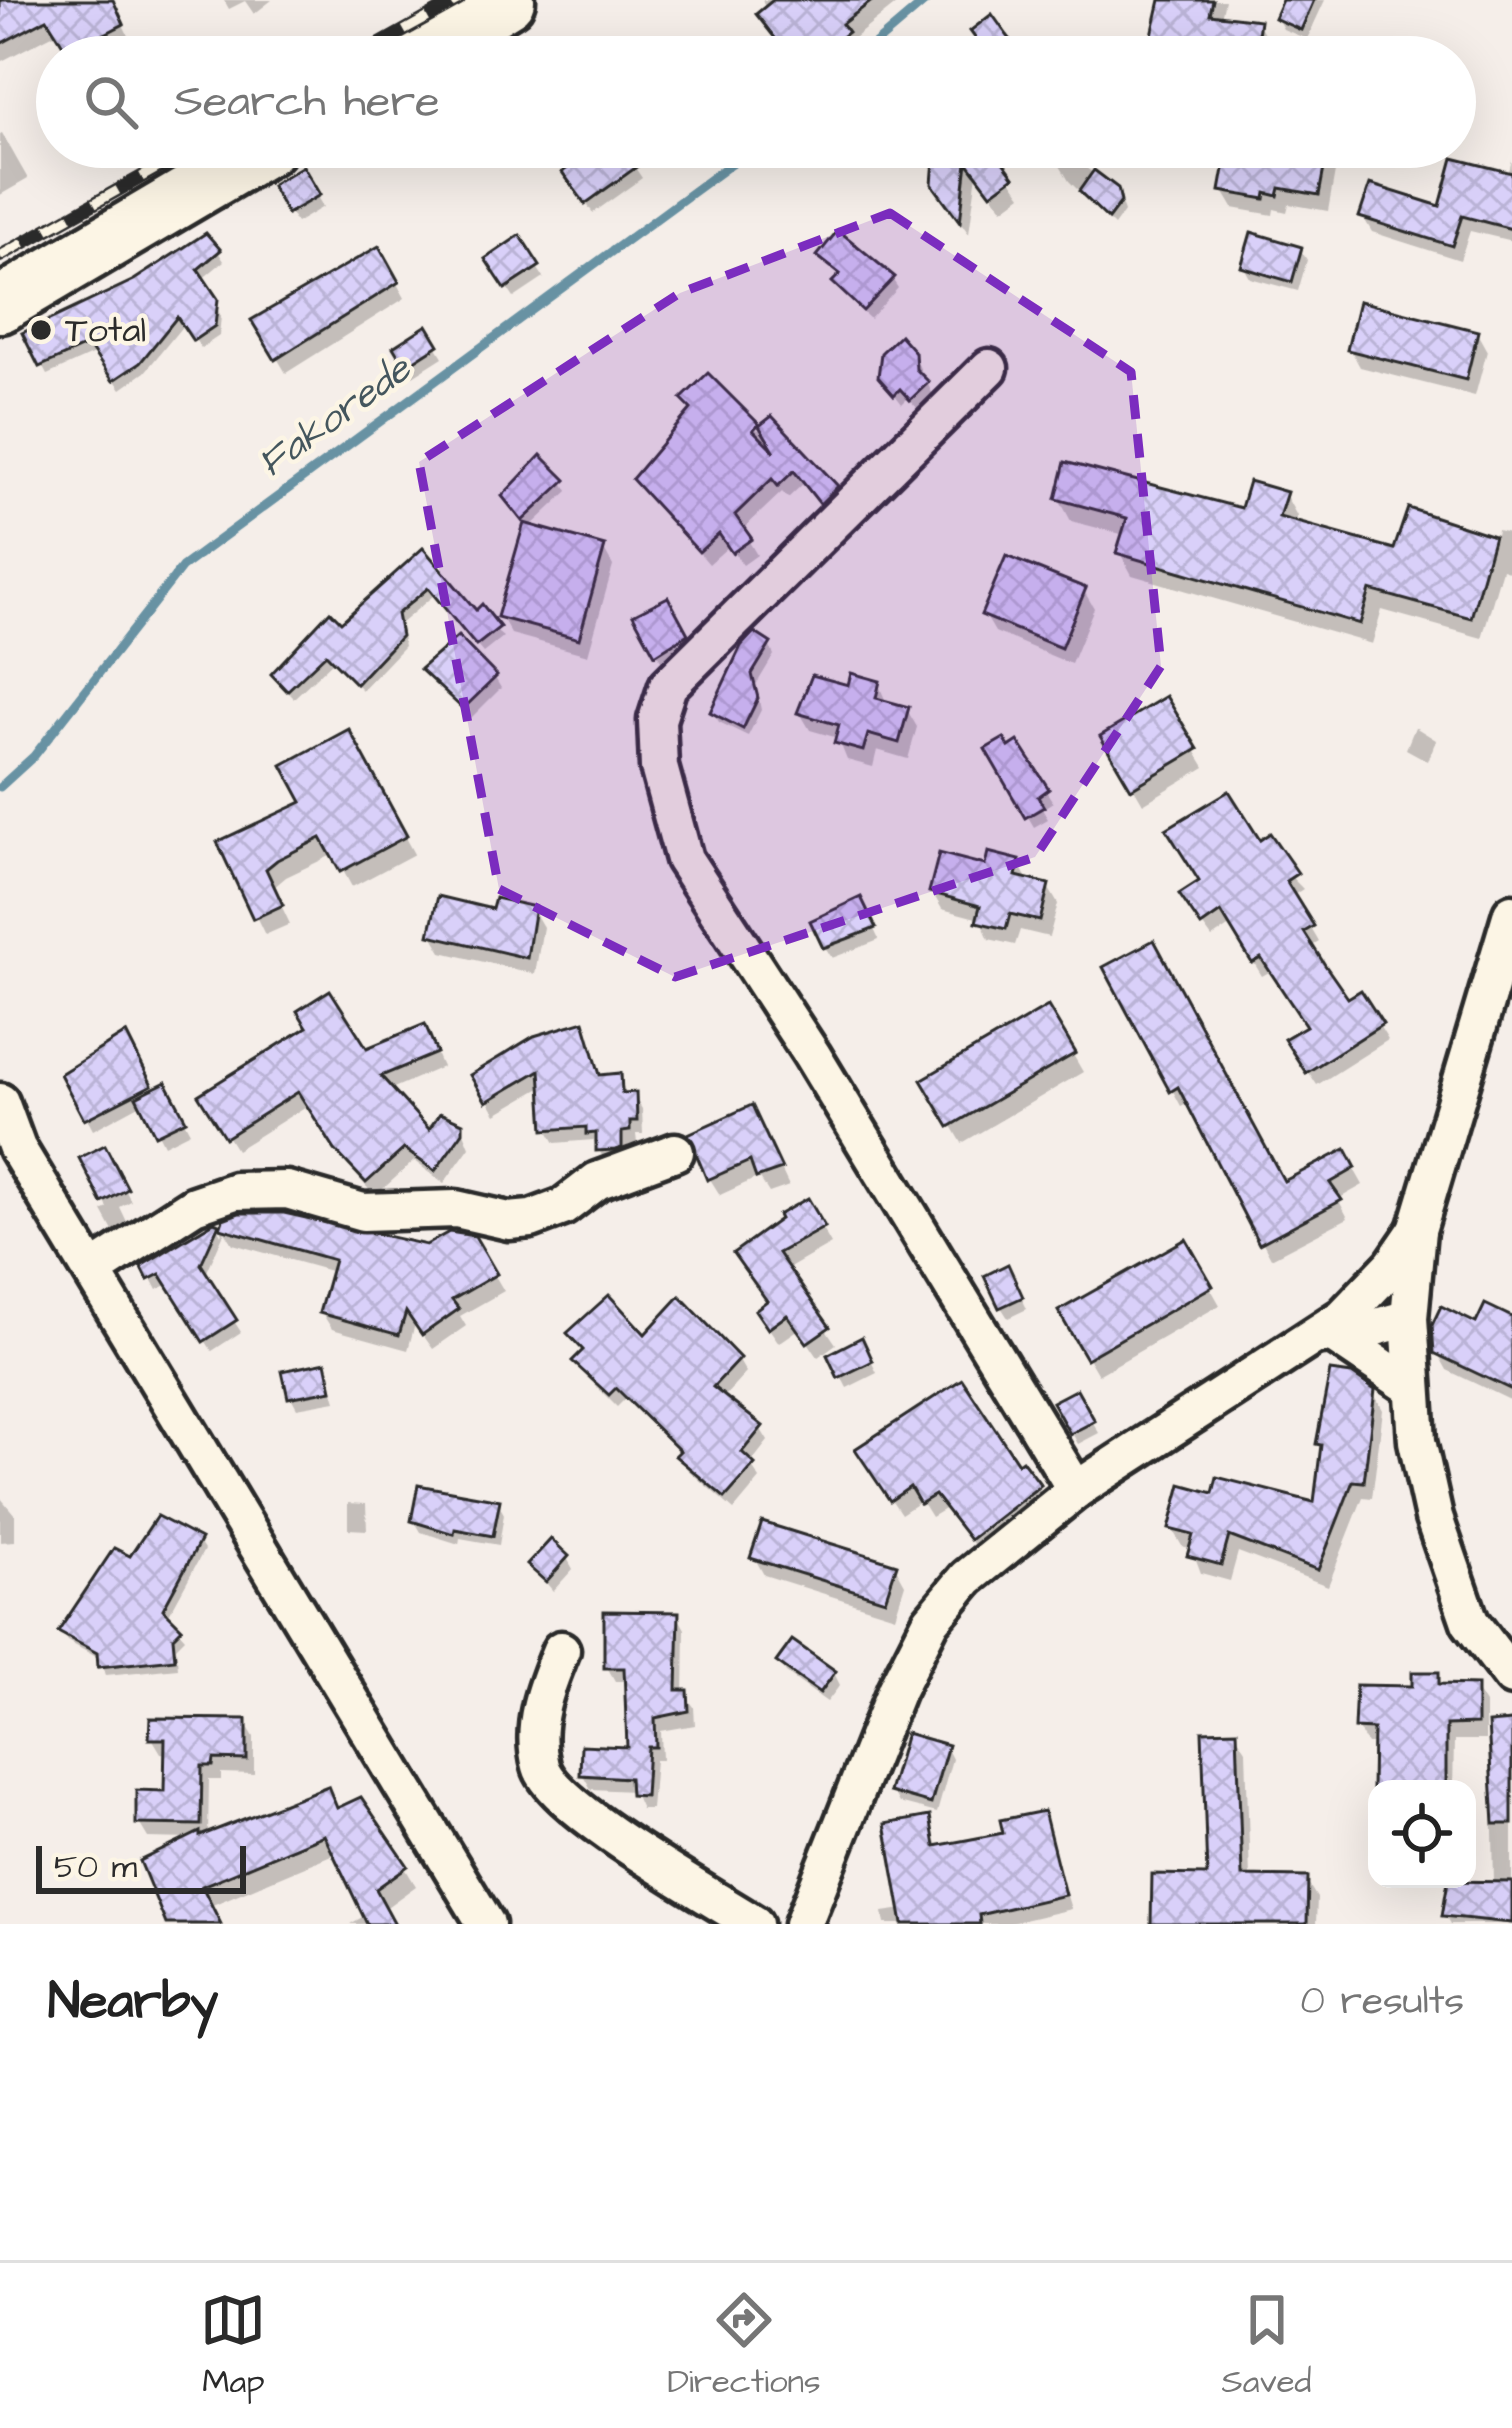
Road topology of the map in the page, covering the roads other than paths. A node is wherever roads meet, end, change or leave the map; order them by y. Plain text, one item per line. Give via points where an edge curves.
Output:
1 (507, 0) edge
2 (449, 36) edge
3 (232, 168) edge
4 (0, 305) edge
5 (989, 368) dead end
6 (1512, 913) edge
7 (0, 1102) edge
8 (8, 1144) edge
9 (675, 1152) dead end
10 (1417, 1230) junction
11 (92, 1271) junction
12 (1409, 1318) junction
13 (1324, 1334) junction
14 (1410, 1386) junction
15 (1076, 1490) junction
16 (561, 1650) dead end
17 (1512, 1677) edge
18 (486, 1924) edge
19 (754, 1924) edge
20 (803, 1924) edge

1 - 2 highway
3 - 4 highway
5 - 15 street via 668,686 657,720 659,767 684,859
6 - 10 street
7 - 8 street
8 - 11 street
9 - 11 street via 597,1181 562,1207 509,1221 456,1209 363,1212 287,1190 235,1191 194,1205
10 - 12 street
10 - 13 street via 1368,1294
11 - 18 street
12 - 13 street
12 - 14 street
13 - 14 street
13 - 15 street
14 - 17 street via 1450,1576 1470,1622
15 - 20 street via 967,1578 931,1621
16 - 19 street via 543,1694 542,1770 609,1832

